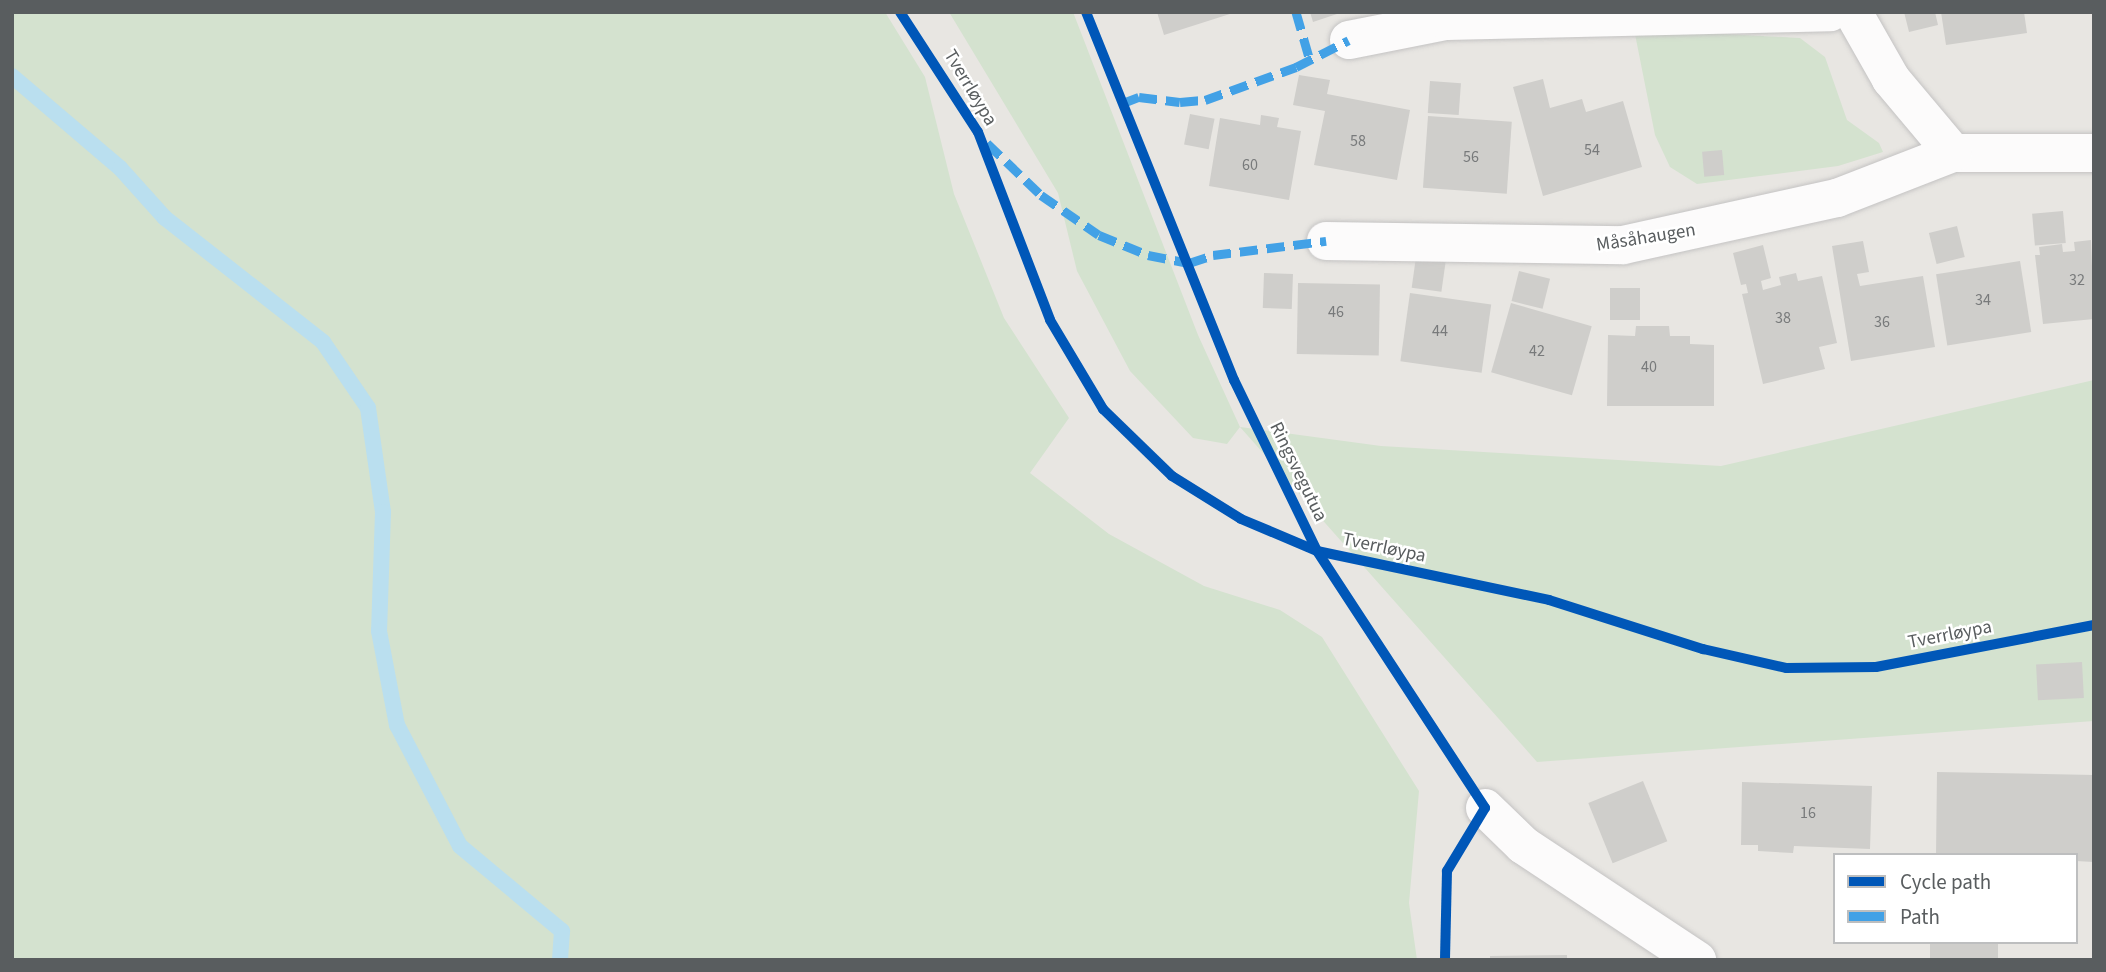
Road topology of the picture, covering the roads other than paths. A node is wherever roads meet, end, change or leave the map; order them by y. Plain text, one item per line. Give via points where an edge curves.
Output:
1 (1830, 12) edge
2 (1853, 12) edge
3 (1349, 40) dead end
4 (1953, 153) junction
5 (2094, 153) edge
6 (1326, 241) dead end
7 (1485, 808) dead end
8 (1697, 960) edge

1 - 3 street via 1446,20
2 - 4 street via 1891,79
4 - 5 street, Måsåhaugen
4 - 6 street, Måsåhaugen via 1838,198 1623,245
7 - 8 street via 1523,845

